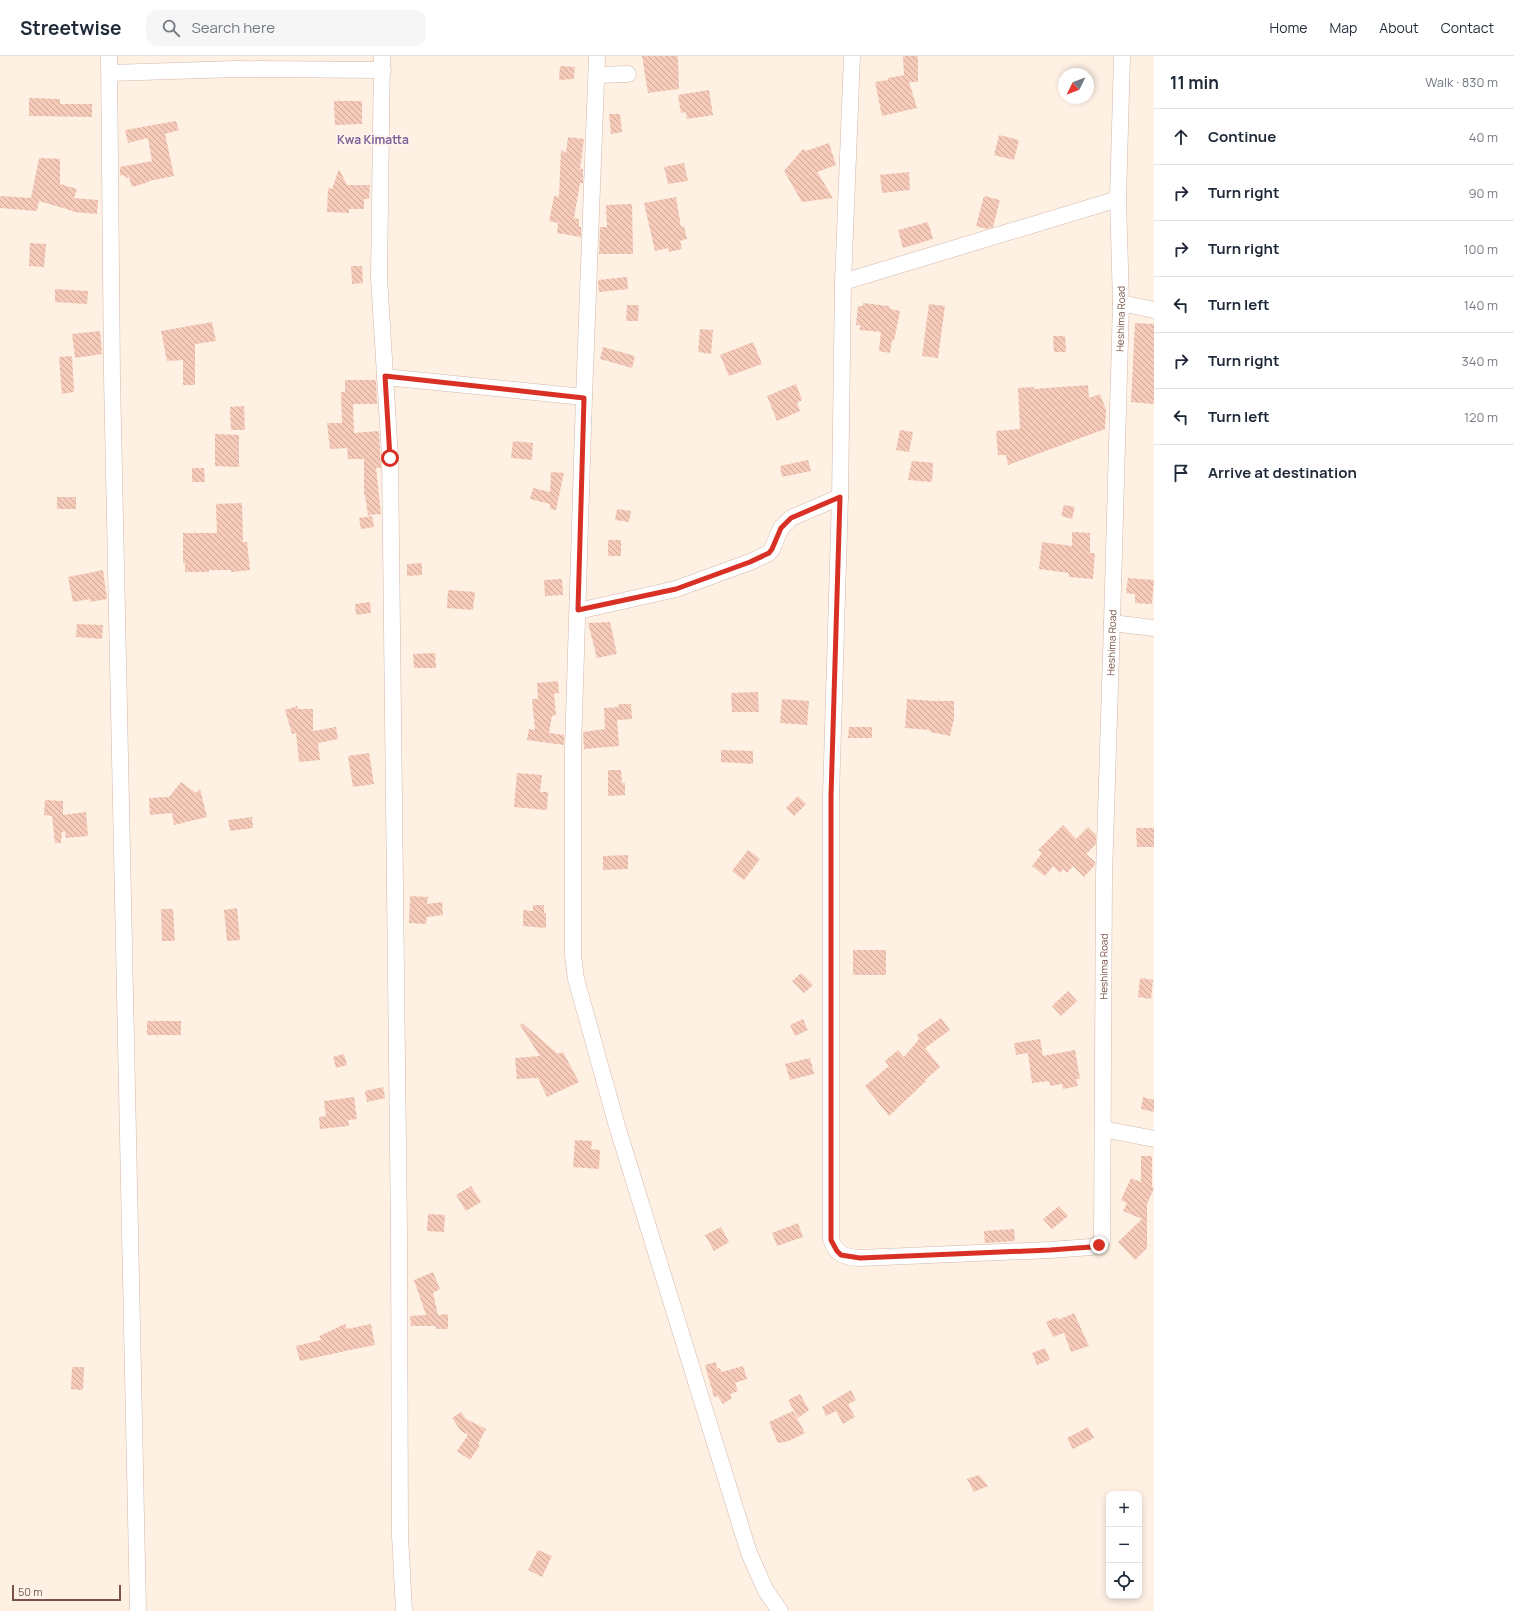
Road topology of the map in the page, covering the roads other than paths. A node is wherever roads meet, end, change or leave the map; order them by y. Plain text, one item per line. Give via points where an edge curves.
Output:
1 (109, 56) edge
2 (597, 56) edge
3 (852, 56) edge
4 (1122, 56) edge
5 (383, 63) edge
6 (110, 73) junction
7 (628, 74) dead end
8 (597, 75) junction
9 (1118, 199) junction
10 (843, 282) junction
11 (1121, 303) junction
12 (1154, 310) edge
13 (385, 376) junction
14 (584, 398) junction
15 (840, 497) junction
16 (578, 610) junction
17 (1112, 623) junction
18 (1154, 628) edge
19 (1104, 1129) junction
20 (1154, 1139) edge
21 (138, 1611) edge
22 (404, 1611) edge
23 (780, 1611) edge

1 - 6 street
2 - 8 street
3 - 10 street
4 - 9 street, Heshima Road
5 - 6 street
5 - 13 street via 379,277
6 - 21 street via 113,385
7 - 8 street
8 - 14 street
9 - 10 street
9 - 11 street, Heshima Road
10 - 15 street
11 - 12 street
11 - 17 street, Heshima Road
13 - 14 street
13 - 22 street via 390,458 400,1527
14 - 16 street
15 - 16 street via 791,518 781,528 769,553 750,562 676,589
15 - 19 street, Heshima Road via 831,796 833,1246 841,1255 860,1258 1050,1250 1099,1245 1102,1242 1101,1176
16 - 23 street via 573,748 572,906 572,954 576,979 617,1126 749,1553 766,1591
17 - 18 street
17 - 19 street, Heshima Road via 1104,876
19 - 20 street

